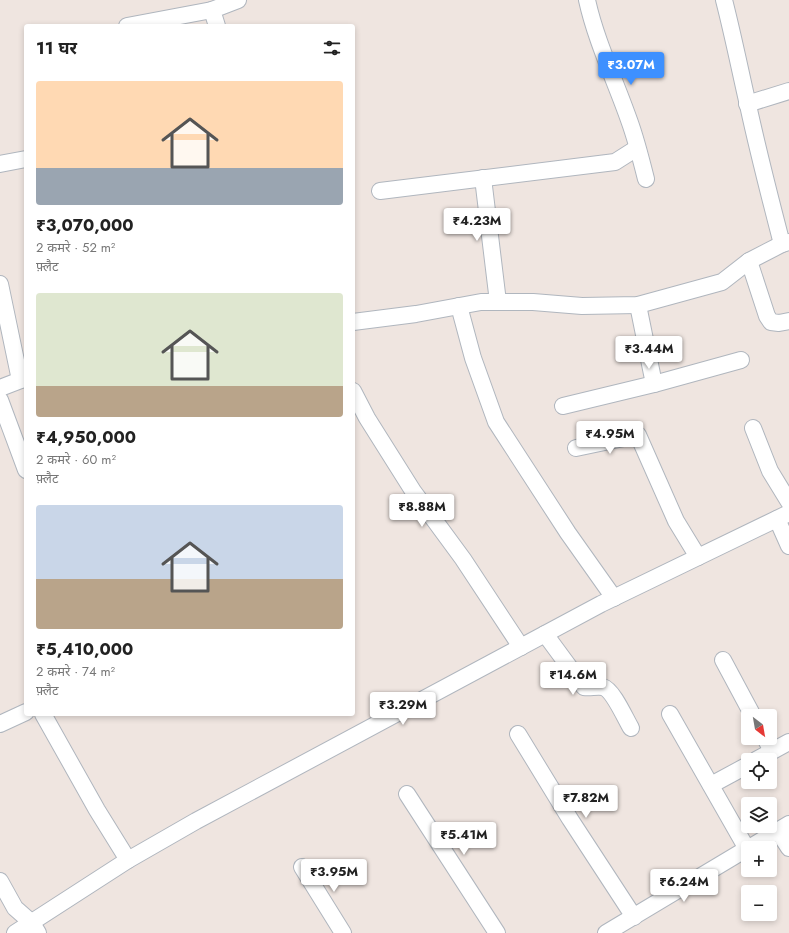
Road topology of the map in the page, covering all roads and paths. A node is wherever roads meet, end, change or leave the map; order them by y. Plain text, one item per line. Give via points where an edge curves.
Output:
1 (238, 0) edge
2 (587, 0) edge
3 (724, 0) edge
4 (212, 10) junction
5 (137, 24) edge
6 (216, 24) edge
7 (789, 91) edge
8 (747, 104) junction
9 (638, 148) junction
10 (24, 159) edge
11 (0, 164) edge
12 (484, 178) junction
13 (646, 179) dead end
14 (380, 191) dead end
15 (786, 243) edge
16 (749, 261) junction
17 (0, 284) edge
18 (498, 302) junction
19 (638, 305) junction
20 (459, 306) junction
21 (789, 321) edge
22 (355, 322) edge
23 (741, 360) dead end
24 (23, 379) edge
25 (654, 384) junction
26 (0, 388) edge
27 (355, 395) edge
28 (0, 400) edge
29 (564, 406) dead end
30 (753, 428) dead end
31 (576, 448) dead end
32 (24, 465) edge
33 (789, 502) edge
34 (783, 516) edge
35 (789, 546) edge
36 (698, 557) junction
37 (614, 598) junction
38 (545, 634) junction
39 (520, 647) junction
40 (723, 660) dead end
41 (749, 709) edge
42 (24, 713) edge
43 (670, 714) dead end
44 (45, 716) edge
45 (0, 724) edge
46 (631, 728) dead end
47 (518, 734) dead end
48 (789, 742) edge
49 (777, 743) edge
50 (768, 745) edge
51 (762, 753) edge
52 (741, 769) edge
53 (711, 785) junction
54 (407, 794) dead end
55 (784, 828) edge
56 (743, 841) edge
57 (762, 841) edge
58 (789, 848) edge
59 (741, 853) edge
60 (128, 860) junction
61 (302, 867) dead end
62 (0, 881) edge
63 (634, 917) junction
64 (35, 928) edge
65 (14, 933) edge
66 (343, 933) edge
67 (496, 933) edge
68 (606, 933) edge

1 - 4 street
2 - 9 street
3 - 8 street
4 - 5 street
4 - 6 street
7 - 8 street
8 - 15 street via 763,170
9 - 12 street via 615,162
9 - 13 street
10 - 11 street
12 - 14 street
12 - 18 street
15 - 16 street
16 - 19 street via 722,282
16 - 21 street via 771,322
17 - 24 street
18 - 19 street via 582,306
18 - 20 street
19 - 25 street
20 - 22 street
20 - 37 street via 473,358 496,422 568,533
23 - 25 street
24 - 26 street
25 - 29 street
27 - 39 street via 412,492 463,559
28 - 32 street
30 - 33 street via 770,471
31 - 36 street via 638,436 676,521
34 - 35 street
34 - 36 street
36 - 37 street
37 - 38 street
38 - 39 street
38 - 46 street via 584,687 604,687 610,692
39 - 60 street
40 - 41 street
42 - 45 street
43 - 53 street
44 - 60 street
47 - 63 street
48 - 49 street
50 - 51 street
52 - 53 street
53 - 56 street
54 - 67 street
55 - 57 street
55 - 58 street
59 - 63 street
60 - 64 street
61 - 66 street
62 - 64 street via 15,908
63 - 68 street
64 - 65 street

